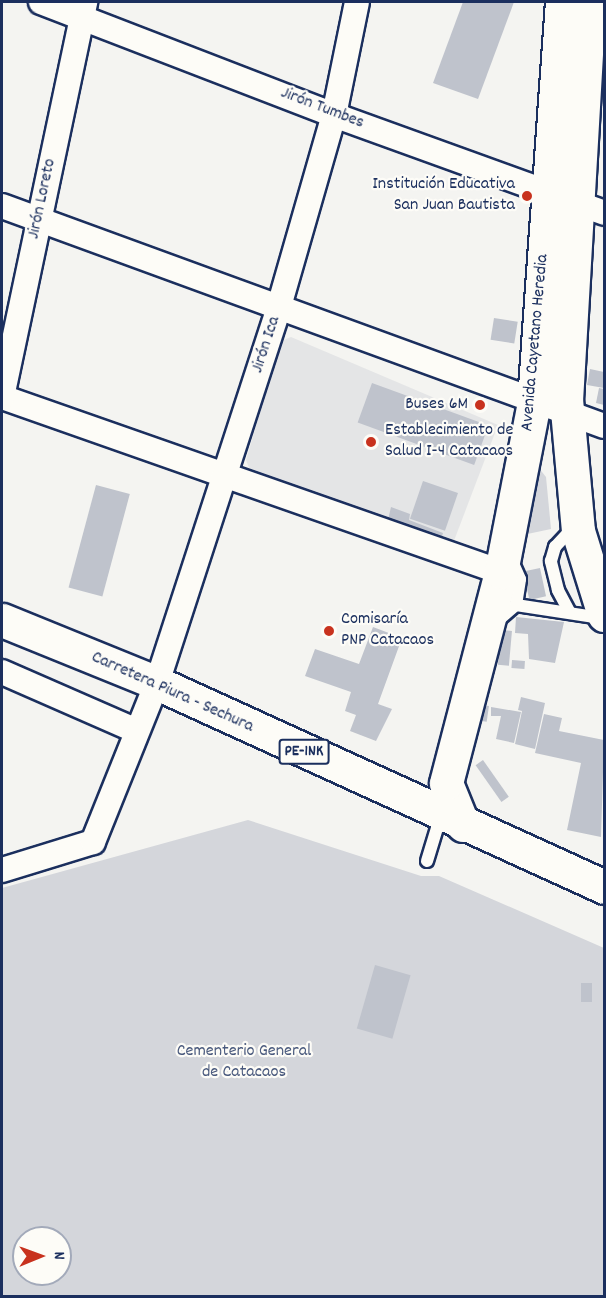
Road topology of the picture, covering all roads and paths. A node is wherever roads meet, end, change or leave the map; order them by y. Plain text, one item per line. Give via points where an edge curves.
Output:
1 (41, 2) edge
2 (357, 2) edge
3 (84, 8) edge
4 (577, 8) edge
5 (334, 115) junction
6 (548, 190) junction
7 (2, 206) edge
8 (592, 207) edge
9 (39, 220) junction
10 (278, 310) junction
11 (2, 397) edge
12 (534, 402) junction
13 (567, 413) junction
14 (604, 426) edge
15 (224, 478) junction
16 (578, 523) junction
17 (503, 560) junction
18 (516, 604) junction
19 (569, 611) junction
20 (604, 616) edge
21 (2, 620) edge
22 (484, 630) junction
23 (2, 672) edge
24 (157, 683) junction
25 (137, 731) junction
26 (446, 783) junction
27 (439, 814) junction
28 (427, 861) dead end
29 (2, 870) edge
30 (604, 887) edge

1 - 3 street, Jirón Tumbes
2 - 5 street, Jirón Ica
3 - 5 street, Jirón Tumbes
3 - 9 street, Jirón Loreto
4 - 6 main road, Avenida Cayetano Heredia
4 - 8 main road, Avenida Cayetano Heredia
5 - 6 street, Jirón Tumbes
5 - 10 street, Jirón Ica
6 - 8 street, Jirón Tumbes
6 - 12 main road, Avenida Cayetano Heredia
7 - 9 street
8 - 13 main road, Avenida Cayetano Heredia
9 - 10 street
9 - 11 street, Jirón Loreto
10 - 12 street
10 - 15 street, Jirón Ica
11 - 15 street
12 - 13 street
12 - 17 main road, Avenida Cayetano Heredia
13 - 14 street
13 - 16 main road, Avenida Cayetano Heredia
15 - 17 street
15 - 24 street, Jirón Ica
16 - 19 lane via 555,547 551,561 558,590
16 - 20 main road, Avenida Cayetano Heredia
17 - 18 lane via 520,579
17 - 22 main road, Avenida Cayetano Heredia
18 - 19 lane
18 - 22 lane
19 - 20 lane
21 - 24 main road, Carretera Piura - Sechura / PE-1NK
22 - 26 main road, Avenida Cayetano Heredia
23 - 25 street
24 - 25 street, Jirón Ica
24 - 27 main road, Carretera Piura - Sechura / PE-1NK
25 - 29 street, Jirón Ica via 93,842
26 - 27 main road
26 - 27 main road
27 - 28 lane
27 - 30 main road, Carretera Piura - Sechura / PE-1NK

